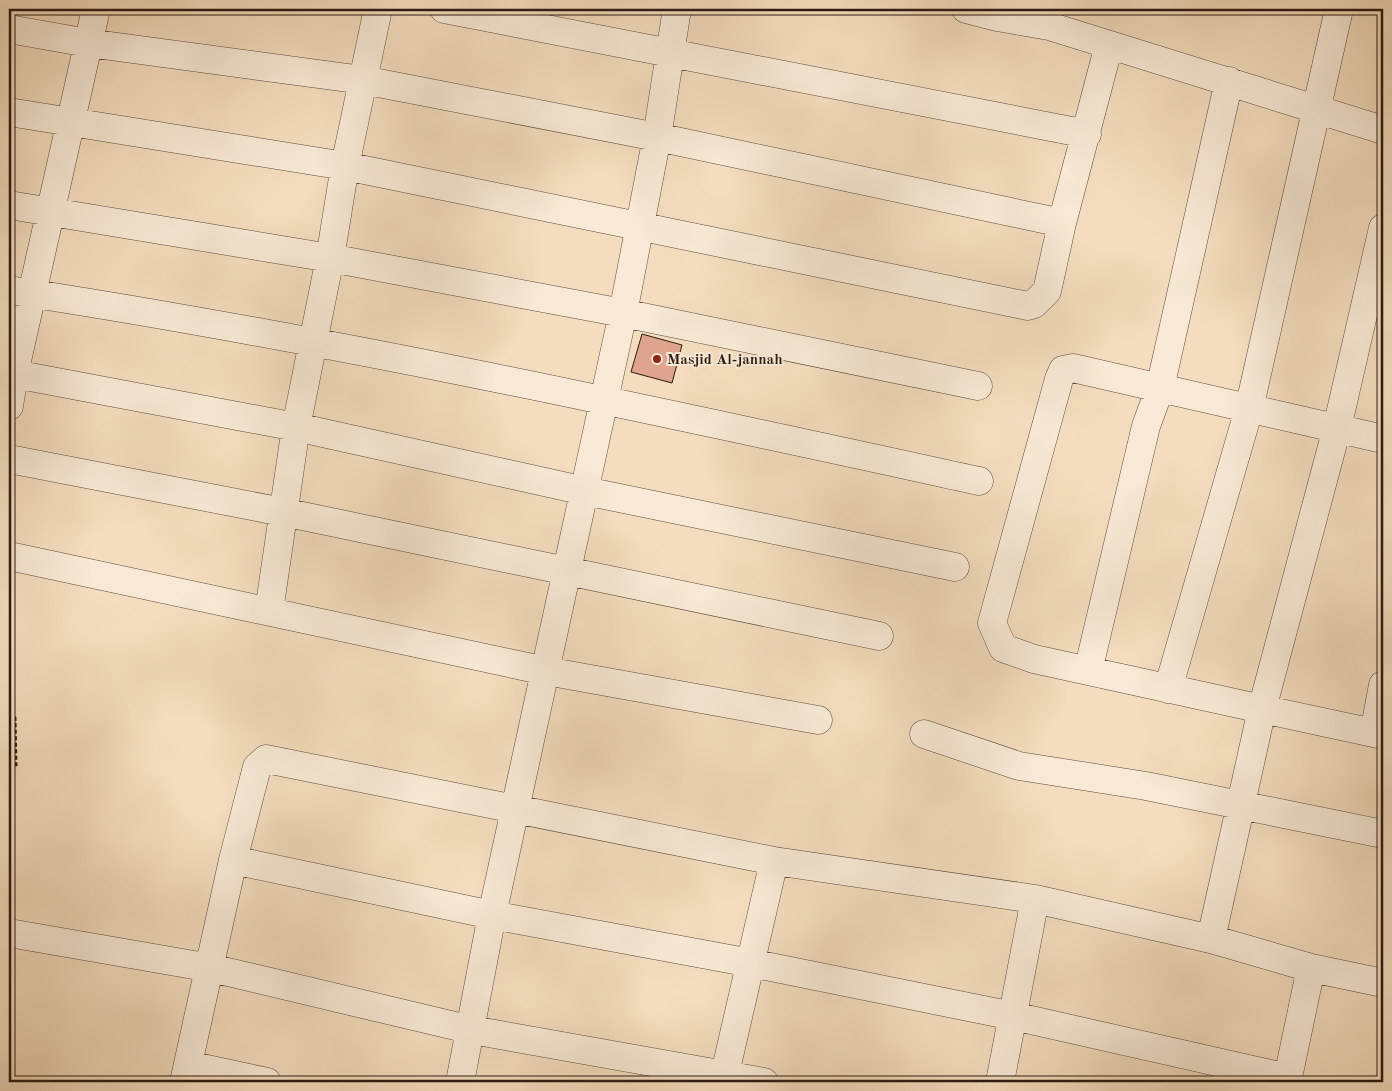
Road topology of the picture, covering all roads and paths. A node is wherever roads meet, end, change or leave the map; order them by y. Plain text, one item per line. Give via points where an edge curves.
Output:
1 (96, 9) edge
2 (378, 9) edge
3 (444, 9) edge
4 (676, 9) edge
5 (966, 9) edge
6 (1339, 9) edge
7 (9, 29) edge
8 (88, 43) junction
9 (1109, 45) junction
10 (669, 54) junction
11 (363, 80) junction
12 (1229, 81) junction
13 (1318, 109) junction
14 (9, 112) edge
15 (69, 122) junction
16 (1383, 130) edge
17 (1087, 134) junction
18 (657, 138) junction
19 (345, 166) junction
20 (9, 205) edge
21 (51, 211) junction
22 (1062, 223) junction
23 (639, 225) junction
24 (1383, 228) edge
25 (330, 258) junction
26 (21, 292) edge
27 (623, 313) junction
28 (314, 342) junction
29 (11, 374) edge
30 (978, 386) dead end
31 (1160, 388) junction
32 (604, 399) junction
33 (9, 406) edge
34 (1249, 408) junction
35 (296, 427) junction
36 (1337, 428) junction
37 (1383, 438) edge
38 (9, 459) edge
39 (979, 481) dead end
40 (584, 491) junction
41 (283, 512) junction
42 (9, 556) edge
43 (954, 567) dead end
44 (566, 572) junction
45 (269, 611) junction
46 (879, 636) dead end
47 (546, 671) junction
48 (1088, 671) junction
49 (1383, 685) edge
50 (1168, 689) junction
51 (9, 705) edge
52 (1262, 709) junction
53 (818, 720) dead end
54 (924, 734) dead end
55 (1379, 734) edge
56 (16, 768) dead end
57 (1239, 805) junction
58 (516, 809) junction
59 (1383, 834) edge
60 (232, 860) junction
61 (774, 861) junction
62 (1035, 899) junction
63 (492, 916) junction
64 (9, 933) edge
65 (1211, 939) junction
66 (750, 963) junction
67 (211, 968) junction
68 (1311, 968) junction
69 (1383, 983) edge
70 (1013, 1016) junction
71 (472, 1030) junction
72 (186, 1074) edge
73 (724, 1078) edge
74 (1288, 1080) edge
75 (267, 1082) edge
76 (460, 1082) edge
77 (764, 1082) edge
78 (1000, 1082) edge

1 - 8 street
2 - 11 street
3 - 10 street
4 - 10 street
5 - 9 street via 1048,26
6 - 13 street
7 - 8 street
8 - 11 street
8 - 15 street
9 - 12 street
9 - 17 street
10 - 17 street
10 - 18 street
11 - 18 street
11 - 19 street
12 - 13 street
12 - 31 street
13 - 16 street
13 - 34 street
14 - 15 street
15 - 19 street
15 - 21 street
17 - 22 street
18 - 22 street
18 - 23 street
19 - 23 street
19 - 25 street
20 - 21 street
21 - 25 street
21 - 26 street
22 - 23 street via 1046,291 1028,306
23 - 27 street
24 - 36 street
25 - 27 street
25 - 28 street
26 - 28 street
26 - 29 street
27 - 30 street
27 - 32 street
28 - 32 street
28 - 35 street
29 - 33 street
29 - 35 street
31 - 34 street
31 - 48 street via 1146,426
31 - 48 street via 1073,368 1063,370 992,623 1004,648 1034,659
32 - 39 street
32 - 40 street
34 - 36 street
34 - 50 street
35 - 40 street
35 - 41 street
36 - 37 street
36 - 52 street
38 - 41 street
40 - 43 street
40 - 44 street
41 - 44 street
41 - 45 street
42 - 45 street
44 - 46 street
44 - 47 street
45 - 47 street
47 - 53 street
47 - 58 street
48 - 50 street
49 - 55 street
50 - 52 street
51 - 56 path via 15,718
52 - 55 street
52 - 57 street
54 - 57 street via 1019,766
57 - 59 street
57 - 65 street
58 - 60 street via 266,759 257,767
58 - 61 street
58 - 63 street
60 - 63 street
60 - 67 street
61 - 62 street
61 - 66 street
62 - 65 street
62 - 70 street
63 - 66 street
63 - 71 street
64 - 67 street
65 - 68 street
66 - 70 street
66 - 73 street
67 - 71 street
67 - 72 street
68 - 69 street
68 - 74 street
70 - 74 street
70 - 78 street
71 - 73 street
71 - 76 street
72 - 75 street
73 - 77 street

